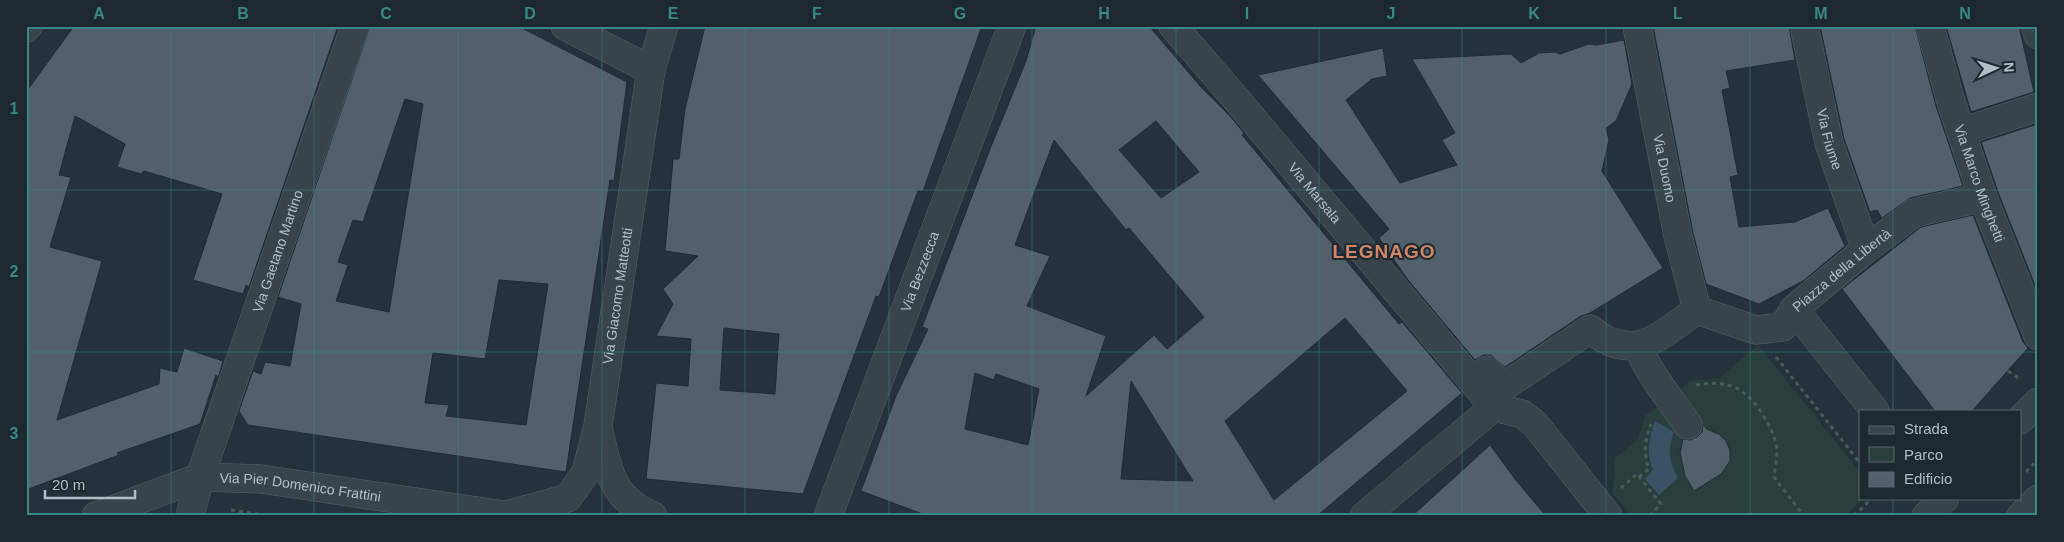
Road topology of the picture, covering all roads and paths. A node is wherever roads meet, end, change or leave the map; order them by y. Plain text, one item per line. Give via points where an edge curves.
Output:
1 (355, 26) edge
2 (565, 26) edge
3 (664, 26) edge
4 (1012, 26) edge
5 (1173, 26) edge
6 (1637, 26) edge
7 (1804, 26) edge
8 (1930, 26) edge
9 (2035, 26) edge
10 (2038, 35) edge
11 (651, 70) junction
12 (2038, 107) edge
13 (1961, 132) junction
14 (1983, 197) junction
15 (1866, 250) junction
16 (1794, 309) junction
17 (1697, 310) junction
18 (1756, 330) junction
19 (2038, 336) edge
20 (1638, 346) junction
21 (1487, 370) dead end
22 (1672, 401) junction
23 (2038, 402) edge
24 (1494, 407) junction
25 (1874, 410) edge
26 (2022, 418) edge
27 (1688, 425) dead end
28 (598, 426) junction
29 (2038, 459) edge
30 (1859, 462) edge
31 (2022, 476) edge
32 (200, 477) junction
33 (1639, 477) junction
34 (1619, 489) dead end
35 (2038, 498) edge
36 (1870, 500) edge
37 (1943, 500) edge
38 (222, 508) dead end
39 (468, 513) edge
40 (508, 515) edge
41 (96, 516) edge
42 (190, 516) edge
43 (270, 516) edge
44 (653, 516) edge
45 (828, 516) edge
46 (1364, 516) edge
47 (1608, 516) edge
48 (1648, 516) edge
49 (1804, 516) edge
50 (1854, 516) edge
51 (1926, 516) edge
52 (2021, 516) edge

1 - 32 street, Via Gaetano Martino
2 - 11 street
3 - 11 street, Via Giacomo Matteotti
4 - 45 street, Via Bezzecca
5 - 24 street, Via Marsala
6 - 17 street, Via Duomo via 1678,236
7 - 15 street, Via Fiume via 1829,143
8 - 13 street, Via Marco Minghetti
9 - 10 street
11 - 28 street, Via Giacomo Matteotti
12 - 13 street
13 - 14 street, Via Marco Minghetti
14 - 15 street, Piazza della Libertà via 1914,213
14 - 19 street, Via Marco Minghetti
15 - 16 street, Piazza della Libertà
16 - 18 street via 1783,327
16 - 25 street, Piazza della Libertà
17 - 18 street
17 - 20 street via 1652,341
18 - 30 path
20 - 21 street via 1622,347 1604,340 1590,329 1503,387
20 - 22 street via 1645,363
22 - 27 street
22 - 33 path via 1654,418 1645,438 1644,457 1649,469
22 - 49 path via 1692,385 1720,383 1737,388 1760,410 1771,427 1777,450 1774,477
23 - 26 street
24 - 46 street
24 - 47 street via 1522,414 1535,424
28 - 40 street, Via Giacomo Matteotti via 586,472 568,498
28 - 44 street via 611,477 624,499
29 - 31 path
32 - 39 street, Via Pier Domenico Frattini via 261,478
32 - 41 street, Via Pier Domenico Frattini
32 - 42 street, Via Gaetano Martino
33 - 34 path via 1637,474
33 - 48 path via 1661,504
35 - 52 street
36 - 50 path
37 - 51 street
38 - 43 path
39 - 40 street, Via Pier Domenico Frattini

